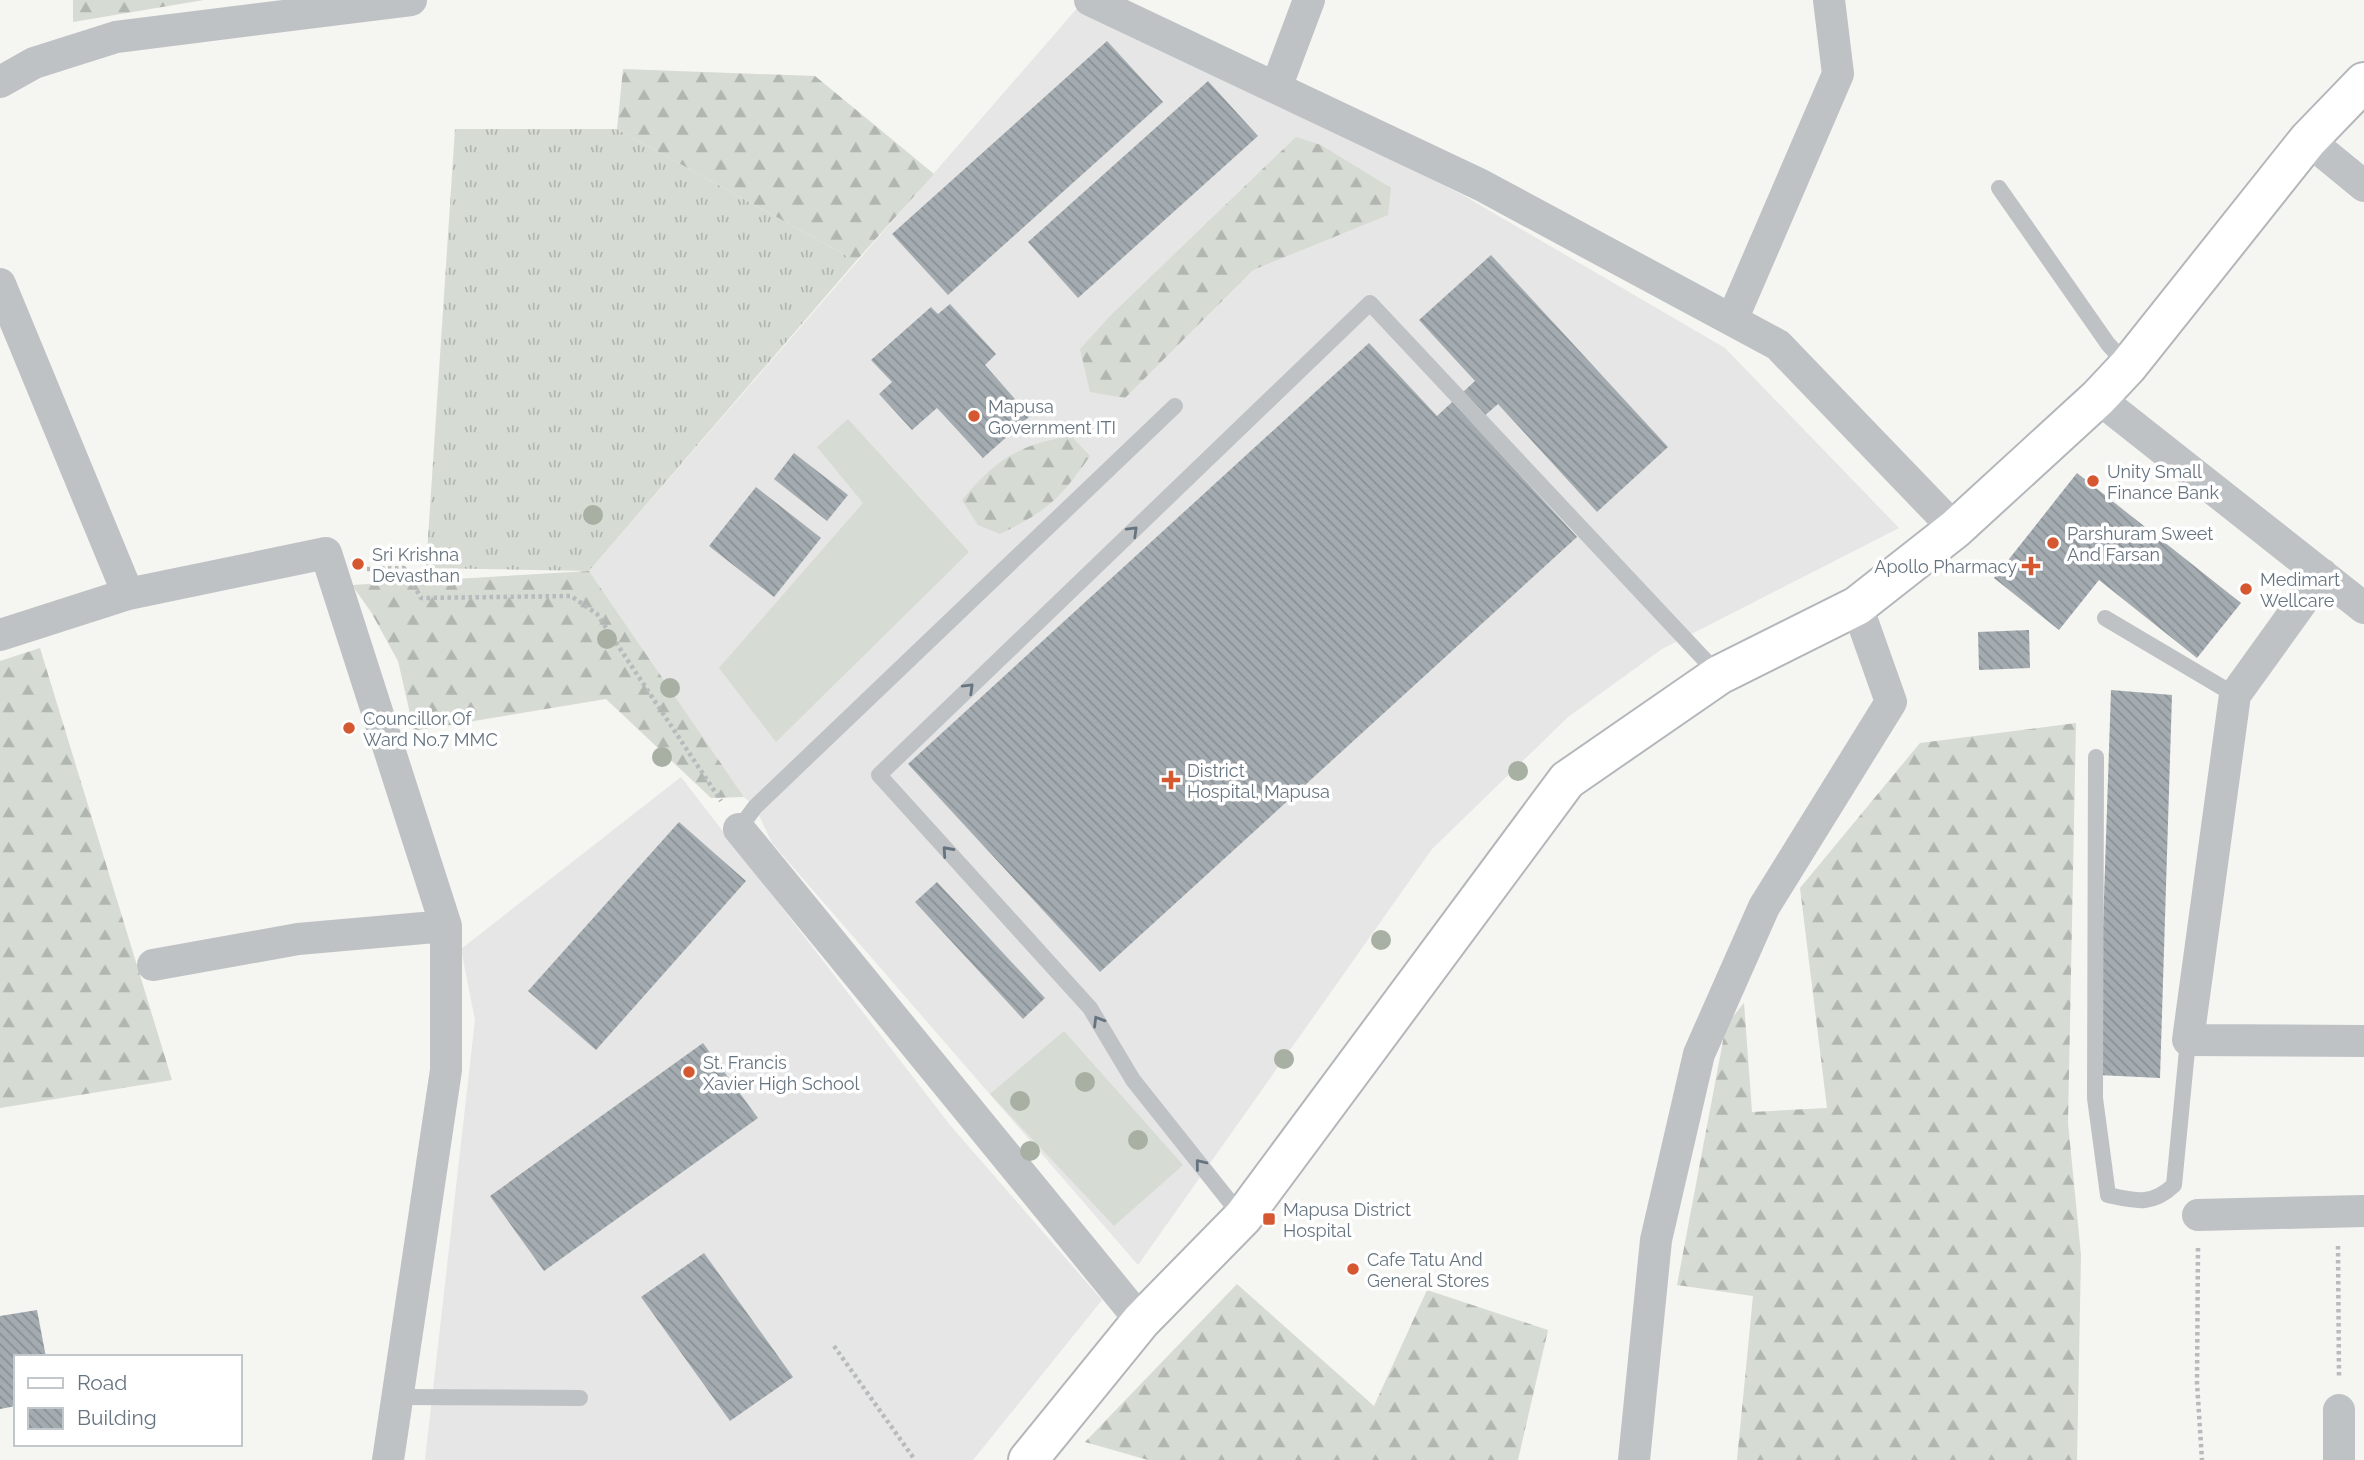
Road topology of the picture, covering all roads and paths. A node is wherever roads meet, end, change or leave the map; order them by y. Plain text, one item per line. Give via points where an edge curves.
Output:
1 (411, 0) edge
2 (1090, 0) edge
3 (1310, 0) edge
4 (1829, 0) edge
5 (0, 82) edge
6 (2364, 82) edge
7 (1276, 88) junction
8 (2308, 140) junction
9 (2364, 186) edge
10 (1999, 188) dead end
11 (0, 284) edge
12 (1732, 320) junction
13 (2128, 366) junction
14 (2098, 398) junction
15 (1175, 406) dead end
16 (1955, 529) junction
17 (331, 570) junction
18 (2322, 574) junction
19 (128, 594) junction
20 (1857, 606) junction
21 (2364, 608) edge
22 (2105, 618) dead end
23 (0, 635) edge
24 (1719, 675) junction
25 (2235, 695) junction
26 (2096, 757) dead end
27 (739, 829) junction
28 (446, 926) junction
29 (153, 965) dead end
30 (2188, 1040) junction
31 (2364, 1041) edge
32 (2351, 1211) edge
33 (2198, 1215) joint
34 (1243, 1217) junction
35 (1140, 1321) junction
36 (834, 1346) dead end
37 (397, 1397) junction
38 (580, 1398) dead end
39 (2339, 1410) joint
40 (388, 1460) edge
41 (915, 1460) edge
42 (1028, 1460) edge
43 (1634, 1460) edge
44 (2202, 1460) edge
45 (2339, 1460) edge

1 - 5 street via 116,37 34,62
2 - 7 street
3 - 7 street
4 - 12 street via 1838,75
6 - 8 main road
7 - 12 street via 1480,185
8 - 9 street
8 - 13 main road
10 - 13 lane
11 - 19 street
12 - 16 street via 1778,345
13 - 14 main road
14 - 16 main road
14 - 18 street
15 - 27 lane via 755,807
16 - 20 main road
17 - 19 street via 326,554
17 - 27 path via 404,568 421,598 570,596 597,614
17 - 28 street
18 - 21 street
18 - 25 street
19 - 23 street
20 - 24 main road
20 - 43 street via 1891,702 1764,907 1699,1054 1656,1240
22 - 25 lane
24 - 34 main road via 1567,780
34 -> 24 lane via 1133,1080 1090,1008 879,775 1370,303
25 - 30 street
26 - 30 lane via 2095,1098 2108,1195 2137,1202 2161,1197 2174,1185
27 - 35 street
28 - 29 street via 298,939
28 - 37 street via 446,1070
30 - 31 street
32 - 33 street
32 - 39 path
33 - 44 path via 2197,1383
34 - 35 main road
35 - 42 main road
36 - 41 path
37 - 38 lane
37 - 40 street
39 - 45 street

